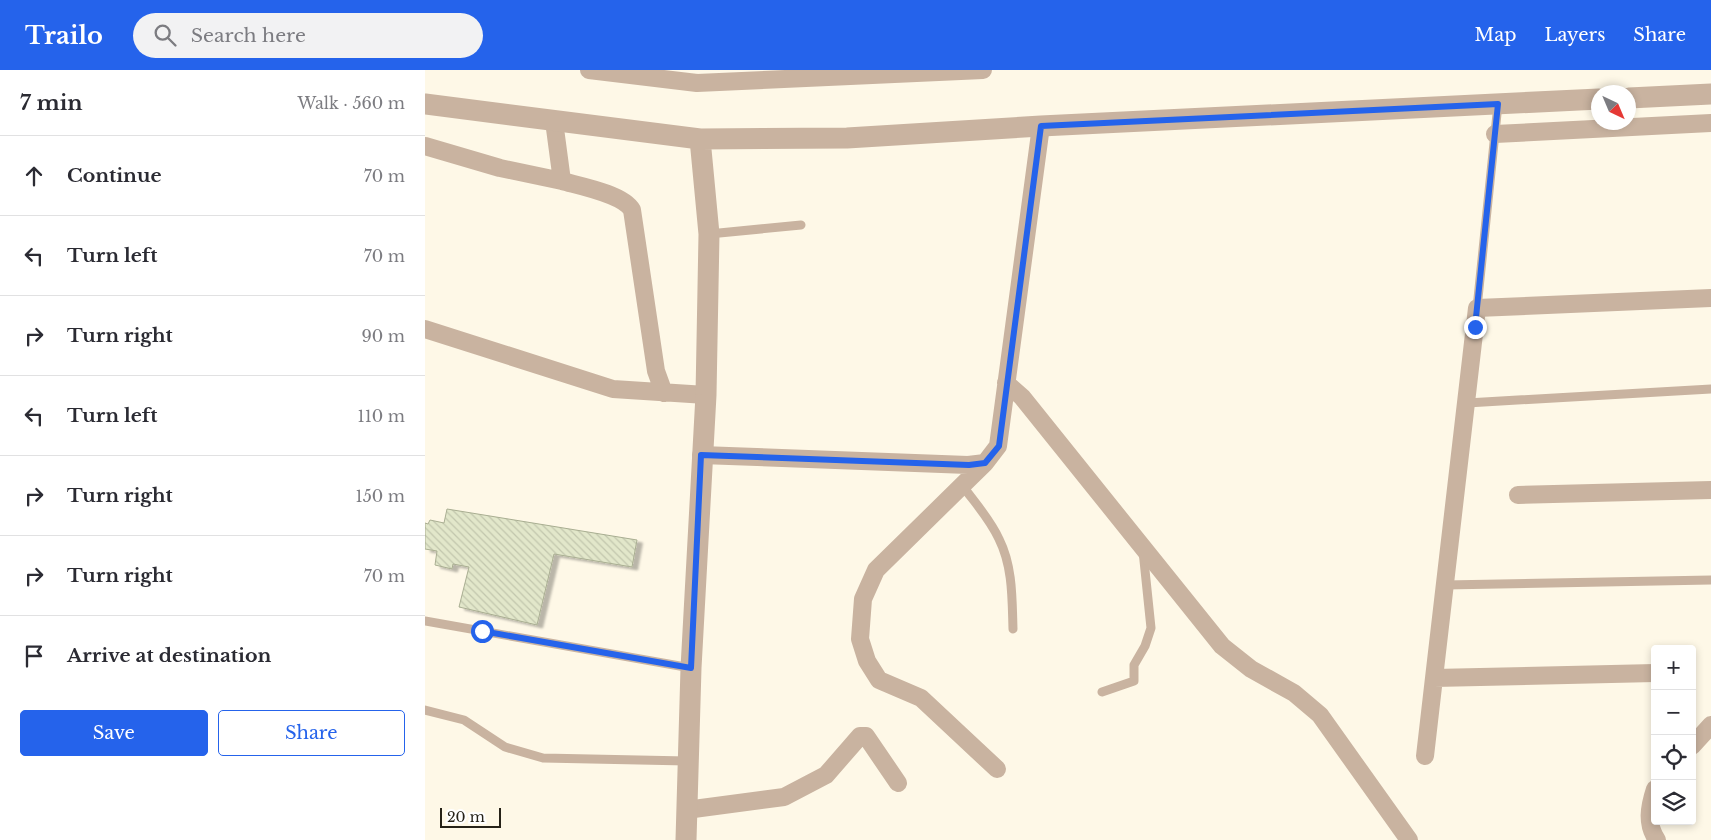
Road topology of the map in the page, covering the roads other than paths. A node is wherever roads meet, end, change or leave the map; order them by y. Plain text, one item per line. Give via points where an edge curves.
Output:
1 (589, 70) edge
2 (983, 70) edge
3 (1711, 94) edge
4 (1636, 98) edge
5 (1591, 99) edge
6 (425, 104) edge
7 (1498, 104) junction
8 (554, 121) junction
9 (1711, 124) edge
10 (1041, 126) junction
11 (1495, 134) junction
12 (700, 139) junction
13 (425, 146) edge
14 (562, 181) junction
15 (801, 225) dead end
16 (709, 234) junction
17 (1711, 298) edge
18 (1477, 308) junction
19 (425, 329) edge
20 (1006, 383) junction
21 (1711, 389) edge
22 (663, 393) junction
23 (706, 395) junction
24 (1467, 403) junction
25 (701, 455) junction
26 (985, 463) junction
27 (962, 486) junction
28 (1711, 490) edge
29 (1518, 495) dead end
30 (1142, 546) junction
31 (1711, 580) edge
32 (1445, 585) junction
33 (425, 621) edge
34 (1013, 629) dead end
35 (691, 668) junction
36 (1651, 673) edge
37 (1434, 678) junction
38 (1102, 692) dead end
39 (425, 710) edge
40 (1711, 725) edge
41 (1696, 742) edge
42 (1425, 756) dead end
43 (687, 761) junction
44 (997, 769) dead end
45 (899, 782) dead end
46 (1651, 800) edge
47 (686, 810) junction
48 (686, 840) edge
49 (1409, 840) edge
50 (1657, 840) edge

1 - 2 street via 697,83
3 - 4 street
5 - 7 street
6 - 8 street
7 - 10 street
7 - 11 lane
8 - 12 street
8 - 14 street
9 - 11 street
10 - 12 street via 847,138
10 - 20 street
11 - 18 lane
12 - 16 street
13 - 14 street via 499,168
14 - 22 street via 619,199 632,210 655,371
15 - 16 lane
16 - 23 street
17 - 18 street
18 - 24 street
19 - 22 street via 613,389
20 - 26 street via 999,446
20 - 30 street via 1022,397
21 - 24 lane
22 - 23 street
23 - 25 street
24 - 32 street
25 - 26 street
25 - 35 street
26 - 27 street
27 - 34 lane via 990,523 1005,555
27 - 44 street via 877,570 863,600 860,639 867,661 879,680 921,698
28 - 29 street
30 - 38 lane via 1151,628 1134,665 1134,681
30 - 49 street via 1222,646 1251,669 1294,693 1320,715
31 - 32 lane
32 - 37 street
33 - 35 lane
35 - 43 street
36 - 37 street
37 - 42 street
39 - 43 lane via 465,720 505,747 543,758
40 - 41 street
43 - 47 street
45 - 47 street via 866,736 859,736 825,775 785,797
46 - 50 street via 1648,809 1652,833
47 - 48 street

